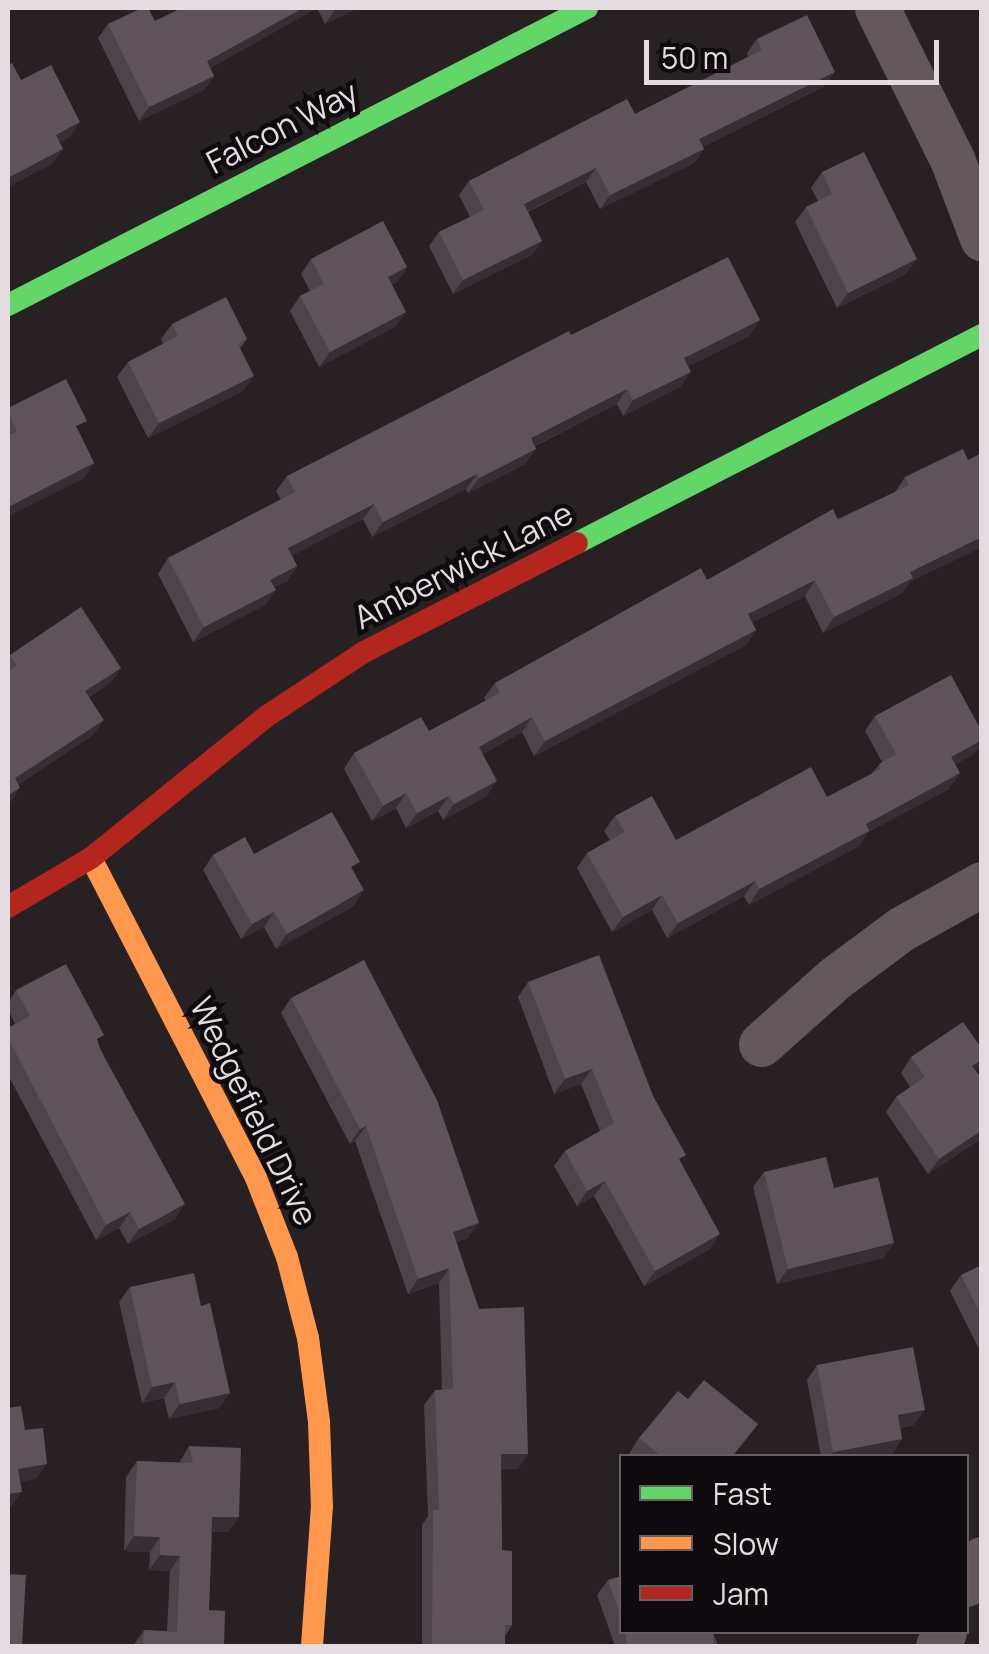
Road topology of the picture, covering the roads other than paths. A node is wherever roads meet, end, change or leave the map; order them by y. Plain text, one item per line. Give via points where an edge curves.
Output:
1 (587, 8) edge
2 (877, 8) edge
3 (982, 238) edge
4 (8, 305) edge
5 (982, 335) edge
6 (91, 858) junction
7 (982, 884) edge
8 (8, 906) edge
9 (761, 1044) dead end
10 (312, 1646) edge

1 - 4 street, Falcon Way
2 - 3 street via 952,159
5 - 6 street, Amberwick Lane via 364,652 266,716
6 - 8 street, Amberwick Lane
6 - 10 street, Wedgefield Drive via 256,1178 287,1257 308,1338 319,1422 322,1506
7 - 9 street via 901,929

